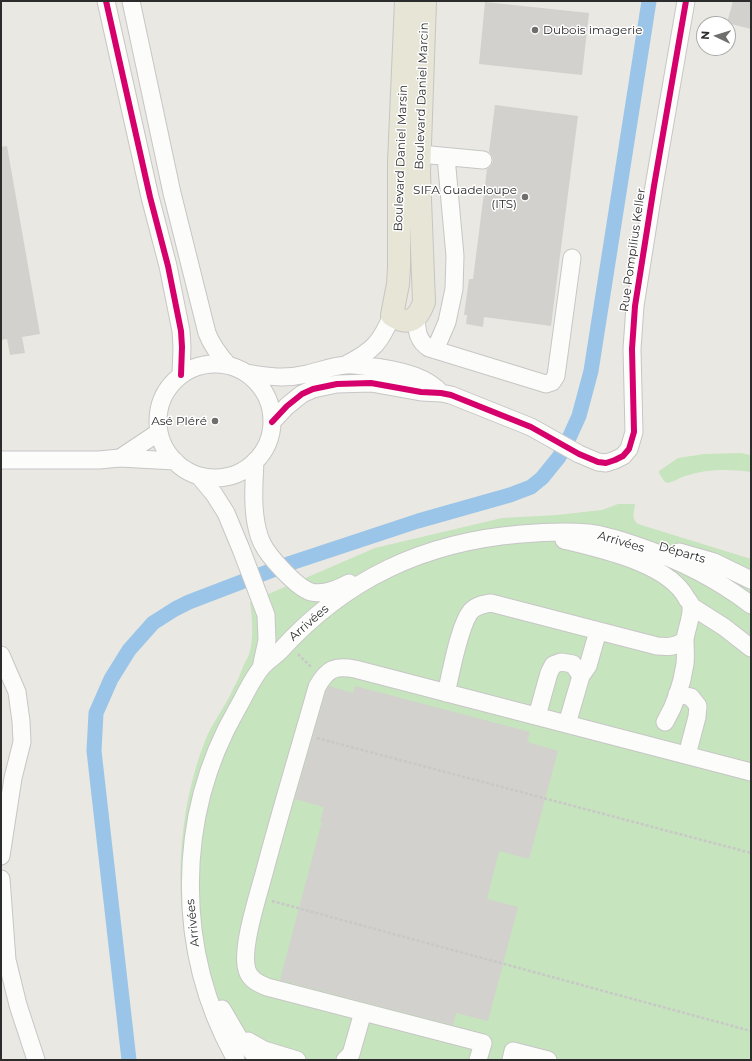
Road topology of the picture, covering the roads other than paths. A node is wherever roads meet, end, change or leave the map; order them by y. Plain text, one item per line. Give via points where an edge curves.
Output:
1 (106, 1) edge
2 (131, 1) edge
3 (406, 1) edge
4 (425, 1) edge
5 (686, 1) edge
6 (420, 154) junction
7 (446, 157) junction
8 (483, 160) dead end
9 (572, 258) dead end
10 (418, 314) junction
11 (392, 315) junction
12 (434, 350) junction
13 (347, 364) junction
14 (228, 365) junction
15 (246, 373) junction
16 (181, 375) junction
17 (440, 393) junction
18 (272, 422) junction
19 (159, 432) junction
20 (120, 458) junction
21 (1, 460) edge
22 (175, 461) junction
23 (255, 461) junction
24 (200, 476) junction
25 (537, 533) junction
26 (609, 537) junction
27 (403, 561) junction
28 (751, 580) edge
29 (750, 604) edge
30 (691, 606) junction
31 (593, 630) junction
32 (685, 640) junction
33 (751, 648) edge
34 (1, 655) edge
35 (261, 668) junction
36 (581, 676) junction
37 (7, 686) edge
38 (446, 693) junction
39 (677, 694) junction
40 (537, 716) junction
41 (664, 722) junction
42 (568, 724) junction
43 (658, 748) junction
44 (687, 755) junction
45 (750, 767) edge
46 (1, 856) edge
47 (1, 879) edge
48 (190, 886) junction
49 (363, 1012) junction
50 (236, 1033) junction
51 (512, 1056) edge
52 (290, 1059) edge
53 (36, 1060) edge
54 (236, 1060) edge
55 (260, 1060) edge
56 (345, 1060) edge
57 (478, 1060) edge
58 (548, 1060) edge

1 - 16 street via 168,266 181,332
2 - 14 street via 172,193 207,333 215,350
3 - 11 main road, Boulevard Daniel Marsin via 399,162 399,267
4 - 6 main road, Boulevard Daniel Marcin
5 - 17 street, Rue Pompilius Keller via 635,306 632,349 634,419 629,449 616,460 598,462 545,434
6 - 7 street
6 - 10 main road, Boulevard Daniel Marcin via 424,302
7 - 8 street
7 - 12 street via 455,256 454,289 447,322
9 - 12 street via 556,376 552,382 546,384
10 - 11 main road via 410,320 403,321
10 - 12 street via 419,338 422,344
11 - 13 street, Boulevard Daniel Marsin via 386,330 372,350
13 - 15 street via 282,378
13 - 17 street via 386,369 415,377 435,386
14 - 15 street
14 - 16 street via 204,365
15 - 18 street via 255,380 268,400
16 - 19 street via 170,386 162,400 158,416
17 - 18 street via 371,383 330,385 313,388 302,394
18 - 23 street via 267,443
19 - 20 street
19 - 22 street
20 - 21 street
20 - 22 street
22 - 24 street
23 - 24 street via 240,471 223,477
23 - 27 street via 254,498 257,529 262,543 274,560 301,587 311,592 324,592
24 - 35 street via 226,513 266,615 267,640
25 - 26 street, Arrivées via 589,533
25 - 27 street, Arrivées via 491,536 446,546
25 - 30 street via 634,560 666,576 684,592
26 - 28 street, Départs via 652,545 714,562
26 - 29 street, Arrivées via 662,554 693,568 735,592
27 - 35 street, Arrivées via 361,583 322,610
30 - 32 street
30 - 33 street
31 - 32 street via 657,646 671,647
31 - 36 street via 578,660
31 - 38 street via 491,603 479,606 471,612 464,626
32 - 39 street via 685,664
32 - 41 street via 668,693
34 - 37 street
35 - 48 street, Arrivées via 232,718 206,779 196,821
36 - 40 street via 573,664 560,662 553,665
36 - 42 street
37 - 46 street via 17,692 22,742 13,778
38 - 40 street
38 - 49 street via 343,666 334,668 322,678 303,734 247,938 247,971 256,982
39 - 41 street
39 - 44 street via 691,697 698,706
40 - 42 street
41 - 43 street
42 - 43 street
43 - 44 street
44 - 45 street
47 - 53 street via 7,960
48 - 50 street via 210,980
48 - 54 street, Arrivées via 192,926 199,966 210,1005
49 - 56 street via 351,1054
49 - 57 street via 483,1043
50 - 52 street via 264,1050
50 - 55 street
51 - 58 street

